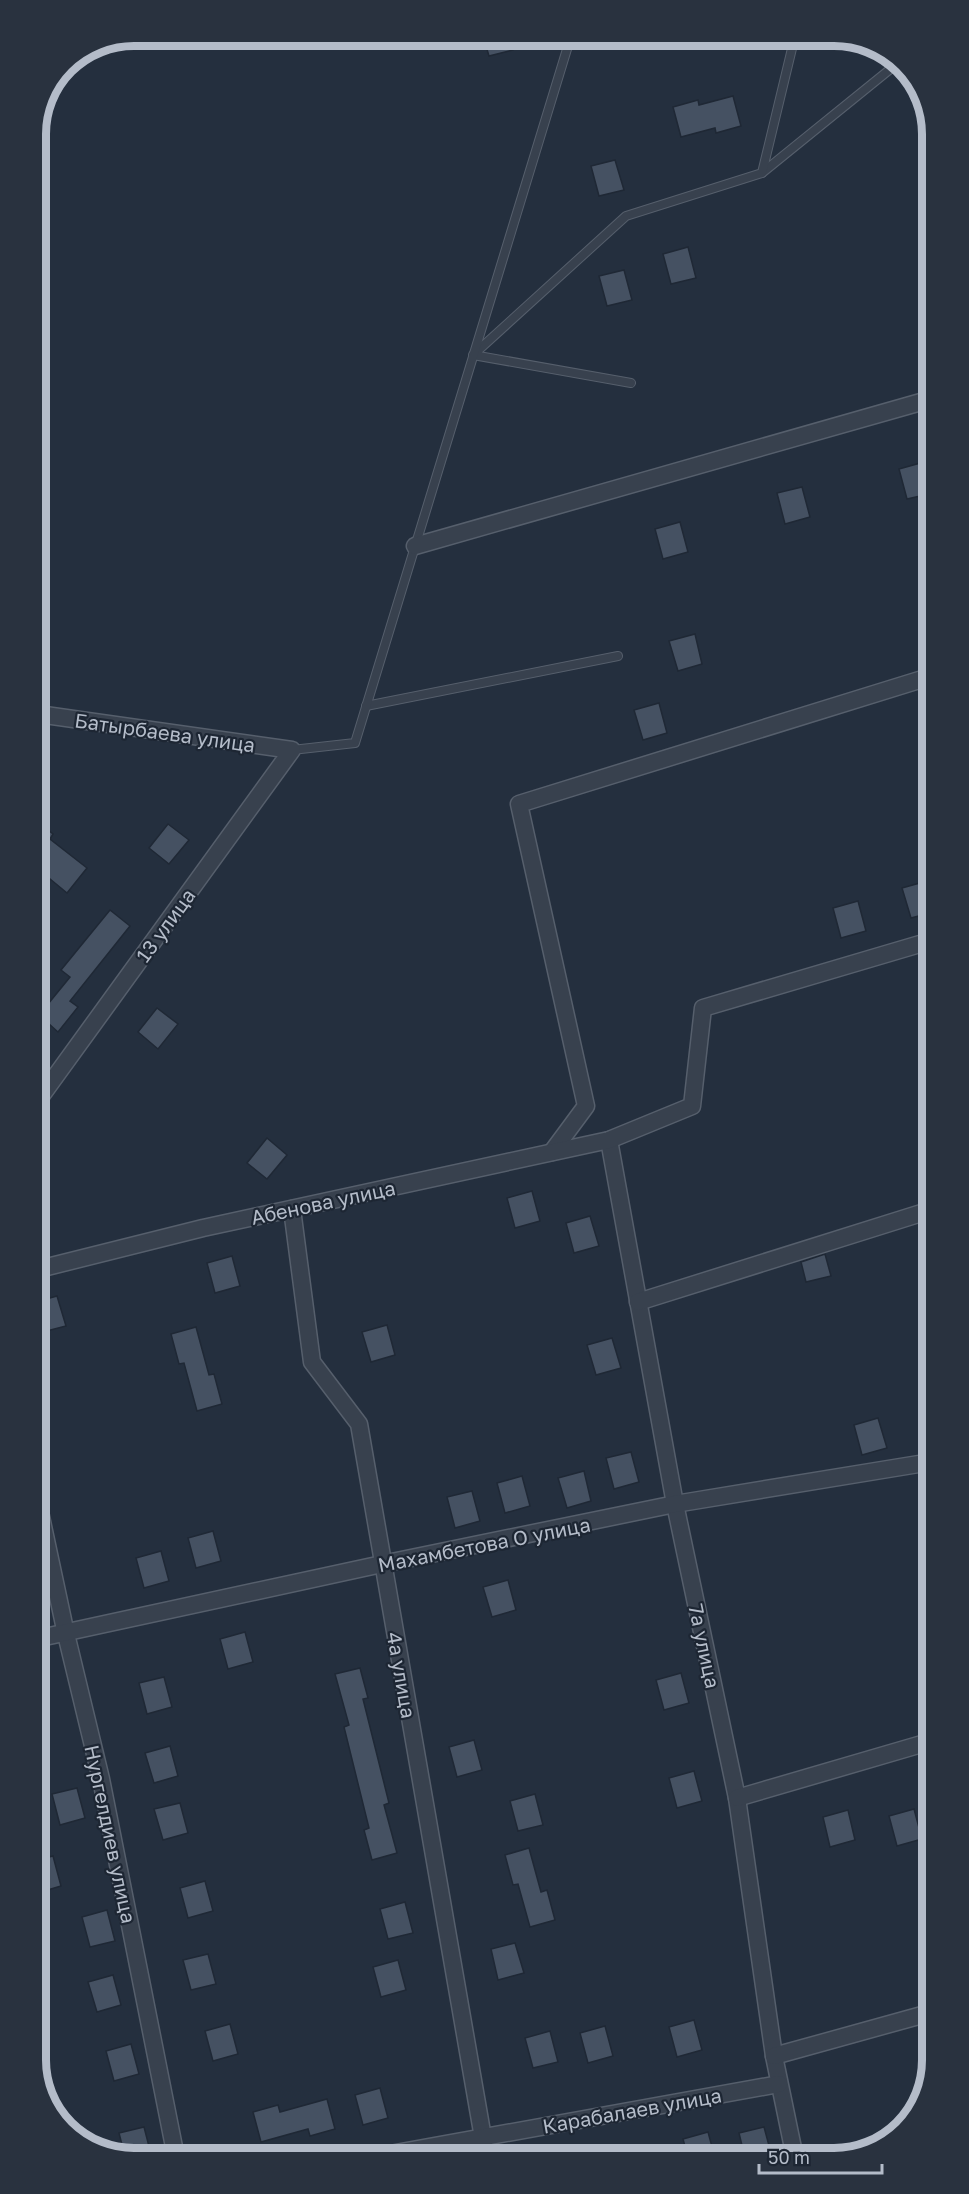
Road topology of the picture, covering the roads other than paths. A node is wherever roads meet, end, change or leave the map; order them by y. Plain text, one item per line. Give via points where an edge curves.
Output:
1 (568, 47) edge
2 (792, 47) edge
3 (892, 68) edge
4 (762, 173) junction
5 (473, 356) junction
6 (631, 383) dead end
7 (922, 402) edge
8 (415, 546) junction
9 (618, 656) dead end
10 (922, 679) edge
11 (366, 705) junction
12 (47, 715) edge
13 (292, 750) junction
14 (922, 942) edge
15 (47, 1089) edge
16 (609, 1140) junction
17 (552, 1152) junction
18 (292, 1209) junction
19 (922, 1213) edge
20 (46, 1267) edge
21 (638, 1302) junction
22 (922, 1463) edge
23 (675, 1504) junction
24 (46, 1541) edge
25 (382, 1564) junction
26 (66, 1634) junction
27 (46, 1637) edge
28 (922, 1744) edge
29 (737, 1798) junction
30 (922, 2015) edge
31 (774, 2056) junction
32 (779, 2084) junction
33 (482, 2136) junction
34 (174, 2147) edge
35 (423, 2147) edge
36 (484, 2148) edge
37 (793, 2148) edge

1 - 5 lane
2 - 4 lane
3 - 4 lane
4 - 5 lane via 626,216
5 - 6 lane
5 - 8 lane
7 - 8 street
8 - 11 lane
9 - 11 lane
10 - 17 street via 519,804 586,1106
11 - 13 lane via 355,743
12 - 13 street, Батырбаева улица
13 - 15 street, 13 улица
14 - 16 street, Абенова улица via 703,1008 692,1106
16 - 17 street, Абенова улица
16 - 21 street, 7а улица
17 - 18 street, Абенова улица
18 - 20 street, Абенова улица
18 - 25 street, 4а улица via 312,1362 359,1424
19 - 21 street
21 - 23 street, 7а улица
22 - 23 street, Махамбетова О улица
23 - 25 street, Махамбетова О улица
23 - 29 street, 7а улица
24 - 26 street, Нургелдиев улица
25 - 26 street, Махамбетова О улица
25 - 33 street, 4а улица
26 - 27 street, Махамбетова О улица
26 - 34 street, Нургелдиев улица via 101,1779
28 - 29 street
29 - 31 street, 7а улица
30 - 31 street
31 - 32 street, 7а улица
32 - 33 street, Карабалаев улица
32 - 37 street, 7а улица
33 - 35 street, Карабалаев улица
33 - 36 street, 4а улица

